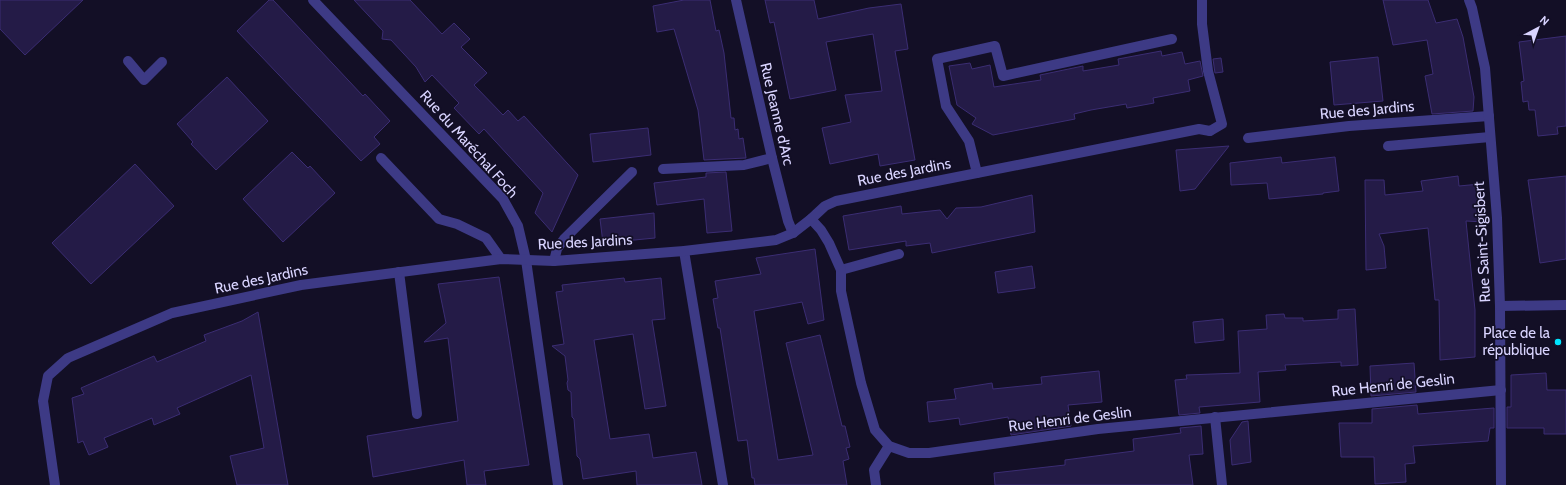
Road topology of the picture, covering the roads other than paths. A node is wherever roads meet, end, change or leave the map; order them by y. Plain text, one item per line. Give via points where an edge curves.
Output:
1 (313, 0) edge
2 (736, 0) edge
3 (1202, 0) edge
4 (1469, 0) edge
5 (1172, 39) dead end
6 (128, 61) dead end
7 (162, 62) dead end
8 (1489, 116) junction
9 (1490, 137) junction
10 (1248, 138) dead end
11 (1388, 146) dead end
12 (381, 158) dead end
13 (772, 158) junction
14 (663, 169) dead end
15 (632, 172) dead end
16 (977, 173) junction
17 (811, 219) junction
18 (793, 233) junction
19 (684, 250) junction
20 (899, 254) dead end
21 (501, 258) junction
22 (526, 260) junction
23 (554, 261) junction
24 (841, 270) junction
25 (399, 272) junction
26 (1566, 305) edge
27 (1500, 306) junction
28 (1500, 390) junction
29 (417, 414) dead end
30 (1215, 417) junction
31 (889, 446) junction
32 (56, 485) edge
33 (558, 485) edge
34 (723, 485) edge
35 (876, 485) edge
36 (1222, 485) edge
37 (1501, 485) edge

1 - 22 street, Rue du Maréchal Foch via 503,199 518,226
2 - 13 street, Rue Jeanne d'Arc
3 - 16 street, Rue des Jardins via 1202,24 1208,71 1222,124 1210,132 1199,129
4 - 8 street, Rue Saint-Sigisbert via 1485,68
5 - 16 street via 1004,76 995,46 937,59 946,106 969,141
6 - 7 street via 144,80
8 - 9 street, Rue Saint-Sigisbert
8 - 10 street, Rue des Jardins via 1349,126
9 - 11 street
9 - 27 street, Rue Saint-Sigisbert via 1497,218
12 - 21 street via 439,219 458,224 486,238
13 - 14 street via 744,165
13 - 18 street, Rue Jeanne d'Arc
15 - 23 street via 564,239 557,249
16 - 17 street, Rue des Jardins via 836,201 824,206
17 - 18 street, Rue des Jardins
17 - 24 street, Rue Henri de Geslin via 829,243
18 - 19 street, Rue des Jardins via 776,240
19 - 23 street, Rue des Jardins
19 - 34 street
20 - 24 street
21 - 22 street, Rue des Jardins
21 - 25 street, Rue des Jardins
22 - 23 street, Rue des Jardins
22 - 33 street, Rue du Maréchal Foch
24 - 31 street, Rue Henri de Geslin via 841,291 861,383 875,430
25 - 29 street
25 - 32 street, Rue des Jardins via 302,285 172,313 68,358 48,376 43,401
26 - 27 street
27 - 28 street, Rue Saint-Sigisbert
28 - 30 street, Rue Henri de Geslin
28 - 37 street, Rue Saint-Sigisbert
30 - 31 street, Rue Henri de Geslin via 1098,429 929,453 909,453
30 - 36 street
31 - 35 street via 874,470

